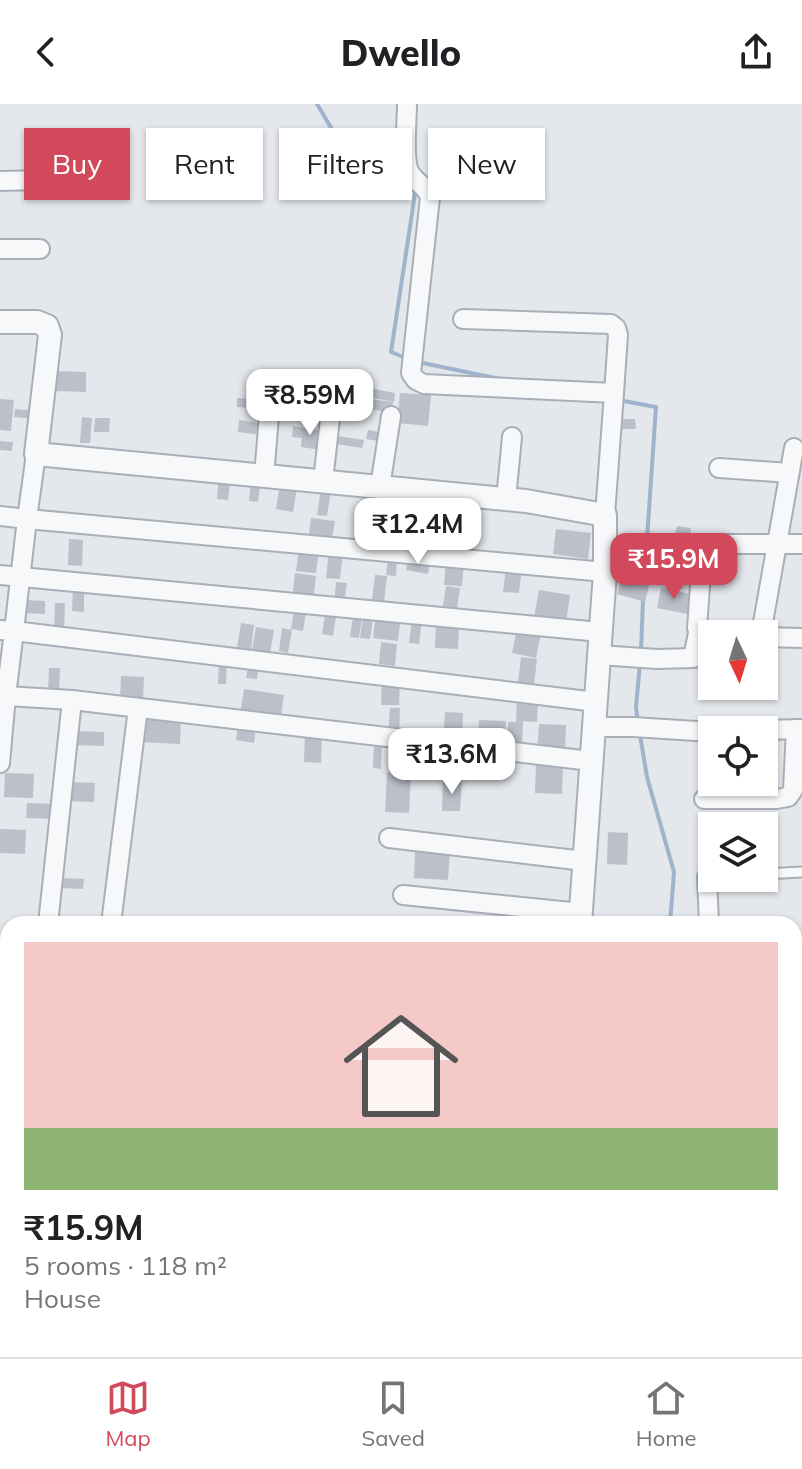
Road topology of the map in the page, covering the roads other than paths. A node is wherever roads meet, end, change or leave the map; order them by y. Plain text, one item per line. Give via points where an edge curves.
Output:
1 (407, 104) edge
2 (24, 180) edge
3 (0, 181) edge
4 (0, 249) edge
5 (40, 249) dead end
6 (463, 319) dead end
7 (0, 322) edge
8 (614, 393) junction
9 (351, 399) dead end
10 (270, 404) dead end
11 (391, 416) dead end
12 (512, 437) dead end
13 (794, 448) dead end
14 (36, 454) junction
15 (719, 468) dead end
16 (789, 473) junction
17 (264, 476) junction
18 (323, 481) junction
19 (380, 487) junction
20 (506, 499) junction
21 (605, 515) junction
22 (0, 516) edge
23 (27, 519) junction
24 (776, 544) junction
25 (802, 544) edge
26 (605, 572) junction
27 (0, 575) edge
28 (19, 578) junction
29 (764, 620) edge
30 (698, 629) edge
31 (7, 631) edge
32 (778, 637) edge
33 (802, 638) edge
34 (600, 644) junction
35 (698, 648) edge
36 (6, 696) junction
37 (72, 700) junction
38 (596, 702) junction
39 (138, 708) junction
40 (594, 727) junction
41 (799, 729) edge
42 (778, 730) edge
43 (698, 731) edge
44 (591, 761) junction
45 (0, 763) edge
46 (704, 799) dead end
47 (389, 838) dead end
48 (584, 861) junction
49 (802, 872) edge
50 (778, 873) edge
51 (709, 892) edge
52 (403, 895) dead end
53 (49, 916) edge
54 (112, 916) edge
55 (566, 916) edge
56 (581, 916) edge
57 (709, 916) edge

1 - 8 street via 409,171 430,197 411,373 416,380
2 - 3 street
4 - 5 street
6 - 8 street via 611,324 618,335
7 - 14 street via 37,322 47,326 50,335
8 - 21 street
9 - 18 street via 332,401
10 - 17 street
11 - 19 street
12 - 20 street
13 - 16 street
14 - 17 street
14 - 23 street
15 - 16 street
16 - 24 street
17 - 18 street
18 - 19 street
19 - 20 street
20 - 21 street
21 - 26 street
22 - 23 street
23 - 26 street
23 - 28 street
24 - 25 street
24 - 29 street
24 - 30 street via 703,544
26 - 34 street
27 - 28 street
28 - 31 street
28 - 34 street
31 - 36 street
31 - 38 street
32 - 33 street
34 - 35 street via 657,659 693,658
34 - 38 street
36 - 37 street
36 - 45 street
37 - 39 street
37 - 53 street
38 - 40 street
39 - 44 street
39 - 54 street
40 - 43 street
40 - 44 street
41 - 42 street
41 - 46 street via 788,797
44 - 48 street
47 - 48 street
48 - 56 street
49 - 50 lane
51 - 57 street
52 - 55 street

